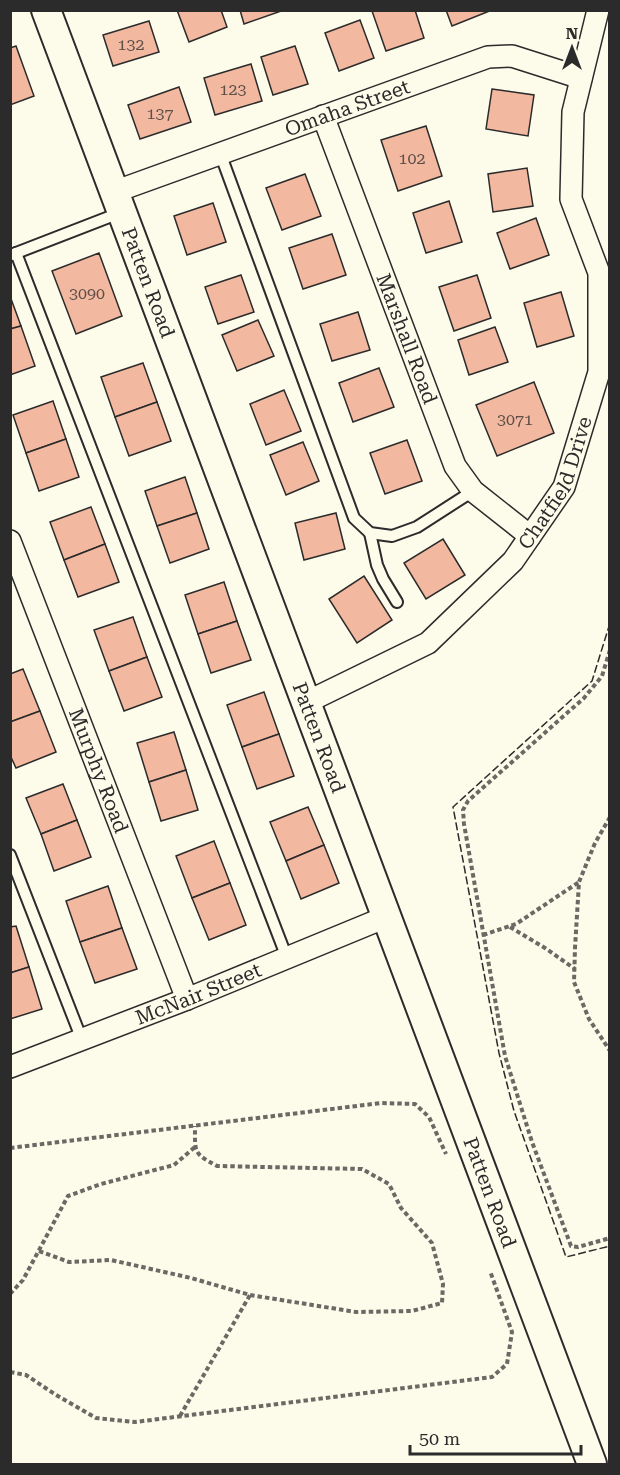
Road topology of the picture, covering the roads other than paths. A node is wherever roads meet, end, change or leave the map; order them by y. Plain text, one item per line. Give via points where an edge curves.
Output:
1 (598, 10) edge
2 (53, 12) edge
3 (581, 78) junction
4 (323, 116) junction
5 (220, 153) junction
6 (118, 202) junction
7 (13, 254) edge
8 (472, 492) junction
9 (370, 532) junction
10 (530, 536) junction
11 (10, 541) edge
12 (397, 602) dead end
13 (305, 703) junction
14 (10, 855) edge
15 (386, 917) junction
16 (287, 958) junction
17 (187, 999) junction
18 (82, 1041) junction
19 (10, 1067) edge
20 (592, 1464) edge

1 - 3 street, Chatfield Drive
2 - 6 street, Patten Road
3 - 4 street, Omaha Street via 512,56 488,57
3 - 10 street, Chatfield Drive via 573,112 571,199 599,273 599,372 564,487
4 - 5 street, Omaha Street
4 - 8 street, Marshall Road via 455,466
5 - 6 street, Omaha Street
5 - 9 lane via 354,519
6 - 7 lane
6 - 13 street, Patten Road
7 - 16 lane
8 - 9 lane via 417,527 392,536
8 - 10 street, Marshall Road
9 - 12 lane via 377,565
10 - 13 street, Chatfield Drive via 513,561 428,643
11 - 17 street, Murphy Road
13 - 15 street, Patten Road
14 - 18 lane
15 - 16 street, McNair Street
15 - 20 street, Patten Road
16 - 17 street, McNair Street
17 - 18 street, McNair Street
18 - 19 street, McNair Street

